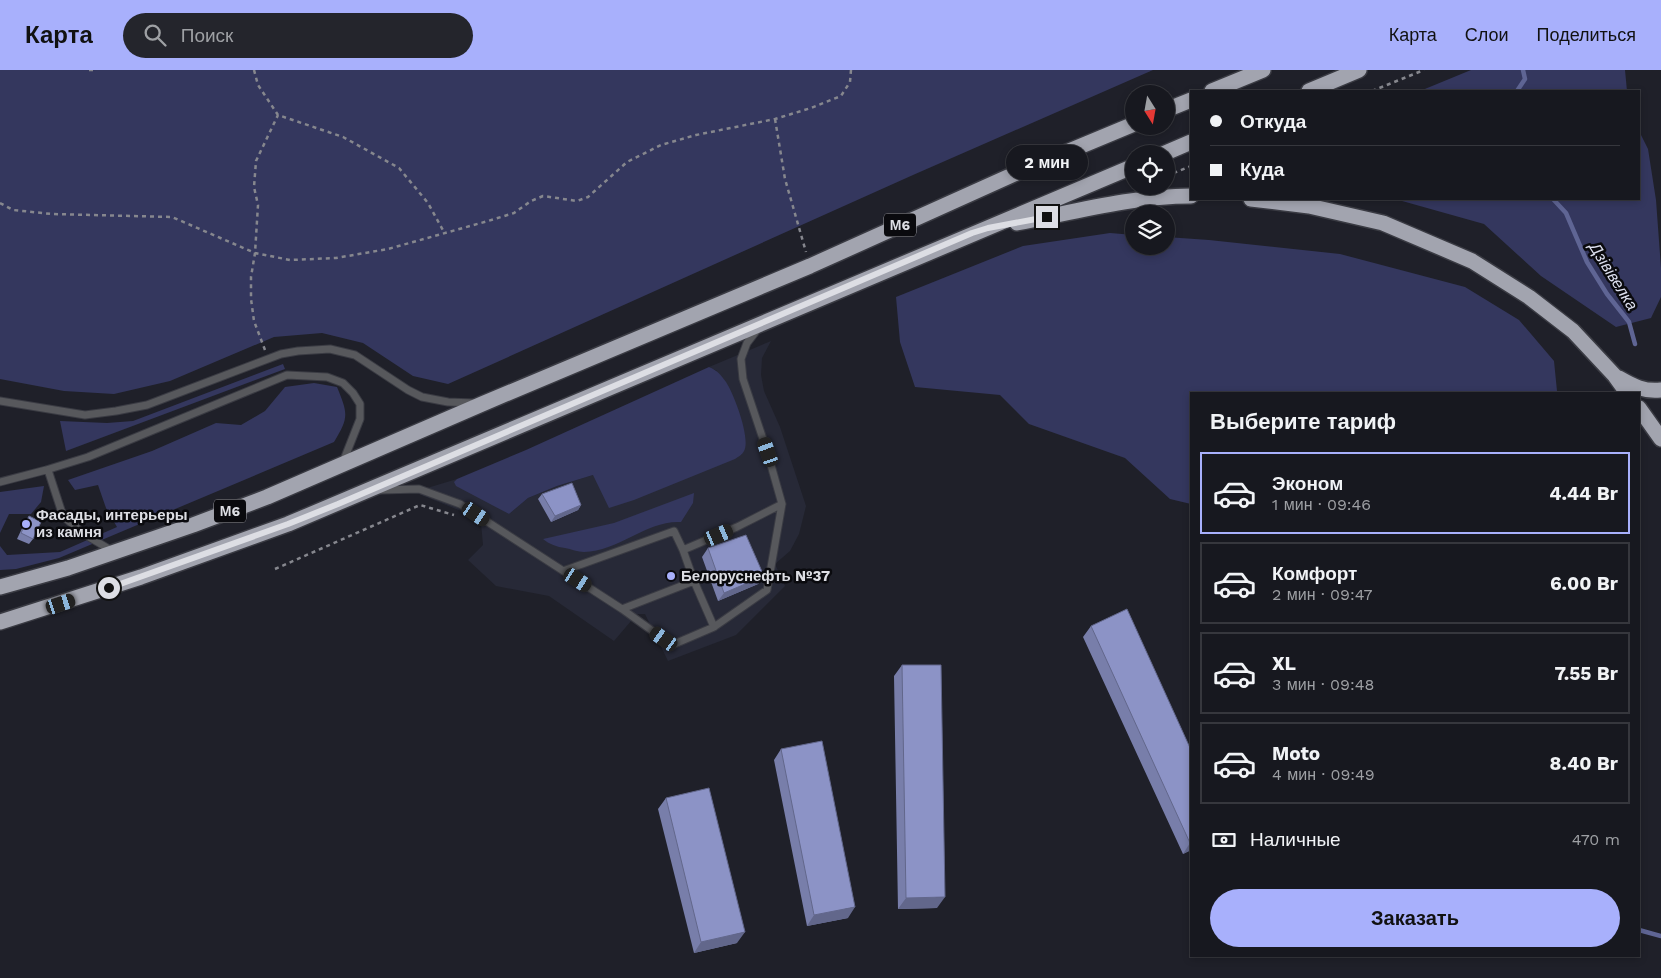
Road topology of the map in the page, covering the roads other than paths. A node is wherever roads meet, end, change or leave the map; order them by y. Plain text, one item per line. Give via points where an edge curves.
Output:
1 (1263, 70) edge
2 (1359, 70) edge
3 (1214, 90) edge
4 (1311, 90) edge
5 (1190, 100) edge
6 (1175, 106) edge
7 (1125, 128) edge
8 (1190, 142) edge
9 (1175, 149) edge
10 (1125, 170) edge
11 (1190, 196) edge
12 (1260, 200) edge
13 (988, 228) junction
14 (762, 322) junction
15 (1615, 376) junction
16 (1661, 390) edge
17 (1627, 392) edge
18 (0, 401) edge
19 (482, 404) junction
20 (1640, 409) edge
21 (1661, 440) edge
22 (343, 463) junction
23 (48, 470) junction
24 (0, 482) edge
25 (371, 490) junction
26 (782, 504) junction
27 (682, 550) junction
28 (114, 552) junction
29 (563, 571) junction
30 (31, 580) junction
31 (694, 581) junction
32 (0, 582) edge
33 (0, 587) edge
34 (622, 609) junction
35 (0, 622) edge
36 (714, 627) junction

1 - 3 highway
2 - 4 highway
5 - 6 highway
7 - 19 highway, М6 via 1020,171 810,266
8 - 9 highway
10 - 13 highway, М6
11 - 13 highway via 1126,202
12 - 15 highway via 1309,206 1383,223 1472,261 1529,297 1573,331
13 - 14 highway, М6
14 - 25 highway, М6
14 - 26 lane via 740,359 742,379 768,452
15 - 16 highway via 1640,389
15 - 17 highway
18 - 19 lane via 85,415 116,411 147,405 281,354 330,349 354,355 422,397
19 - 22 highway, М6
20 - 21 highway
22 - 23 lane via 360,419 360,404 353,393 343,383 327,377 287,375 88,457
22 - 28 highway, М6 via 267,497
23 - 24 lane
23 - 28 lane via 63,516 84,534
25 - 29 lane via 419,489 460,504
25 - 35 highway, М6 via 141,577
26 - 27 lane
26 - 36 lane via 767,590
27 - 29 lane via 674,531
27 - 31 lane
28 - 30 highway, М6
29 - 34 lane
30 - 32 highway
30 - 33 highway, М6
31 - 34 lane
31 - 36 lane
34 - 36 lane via 672,645

